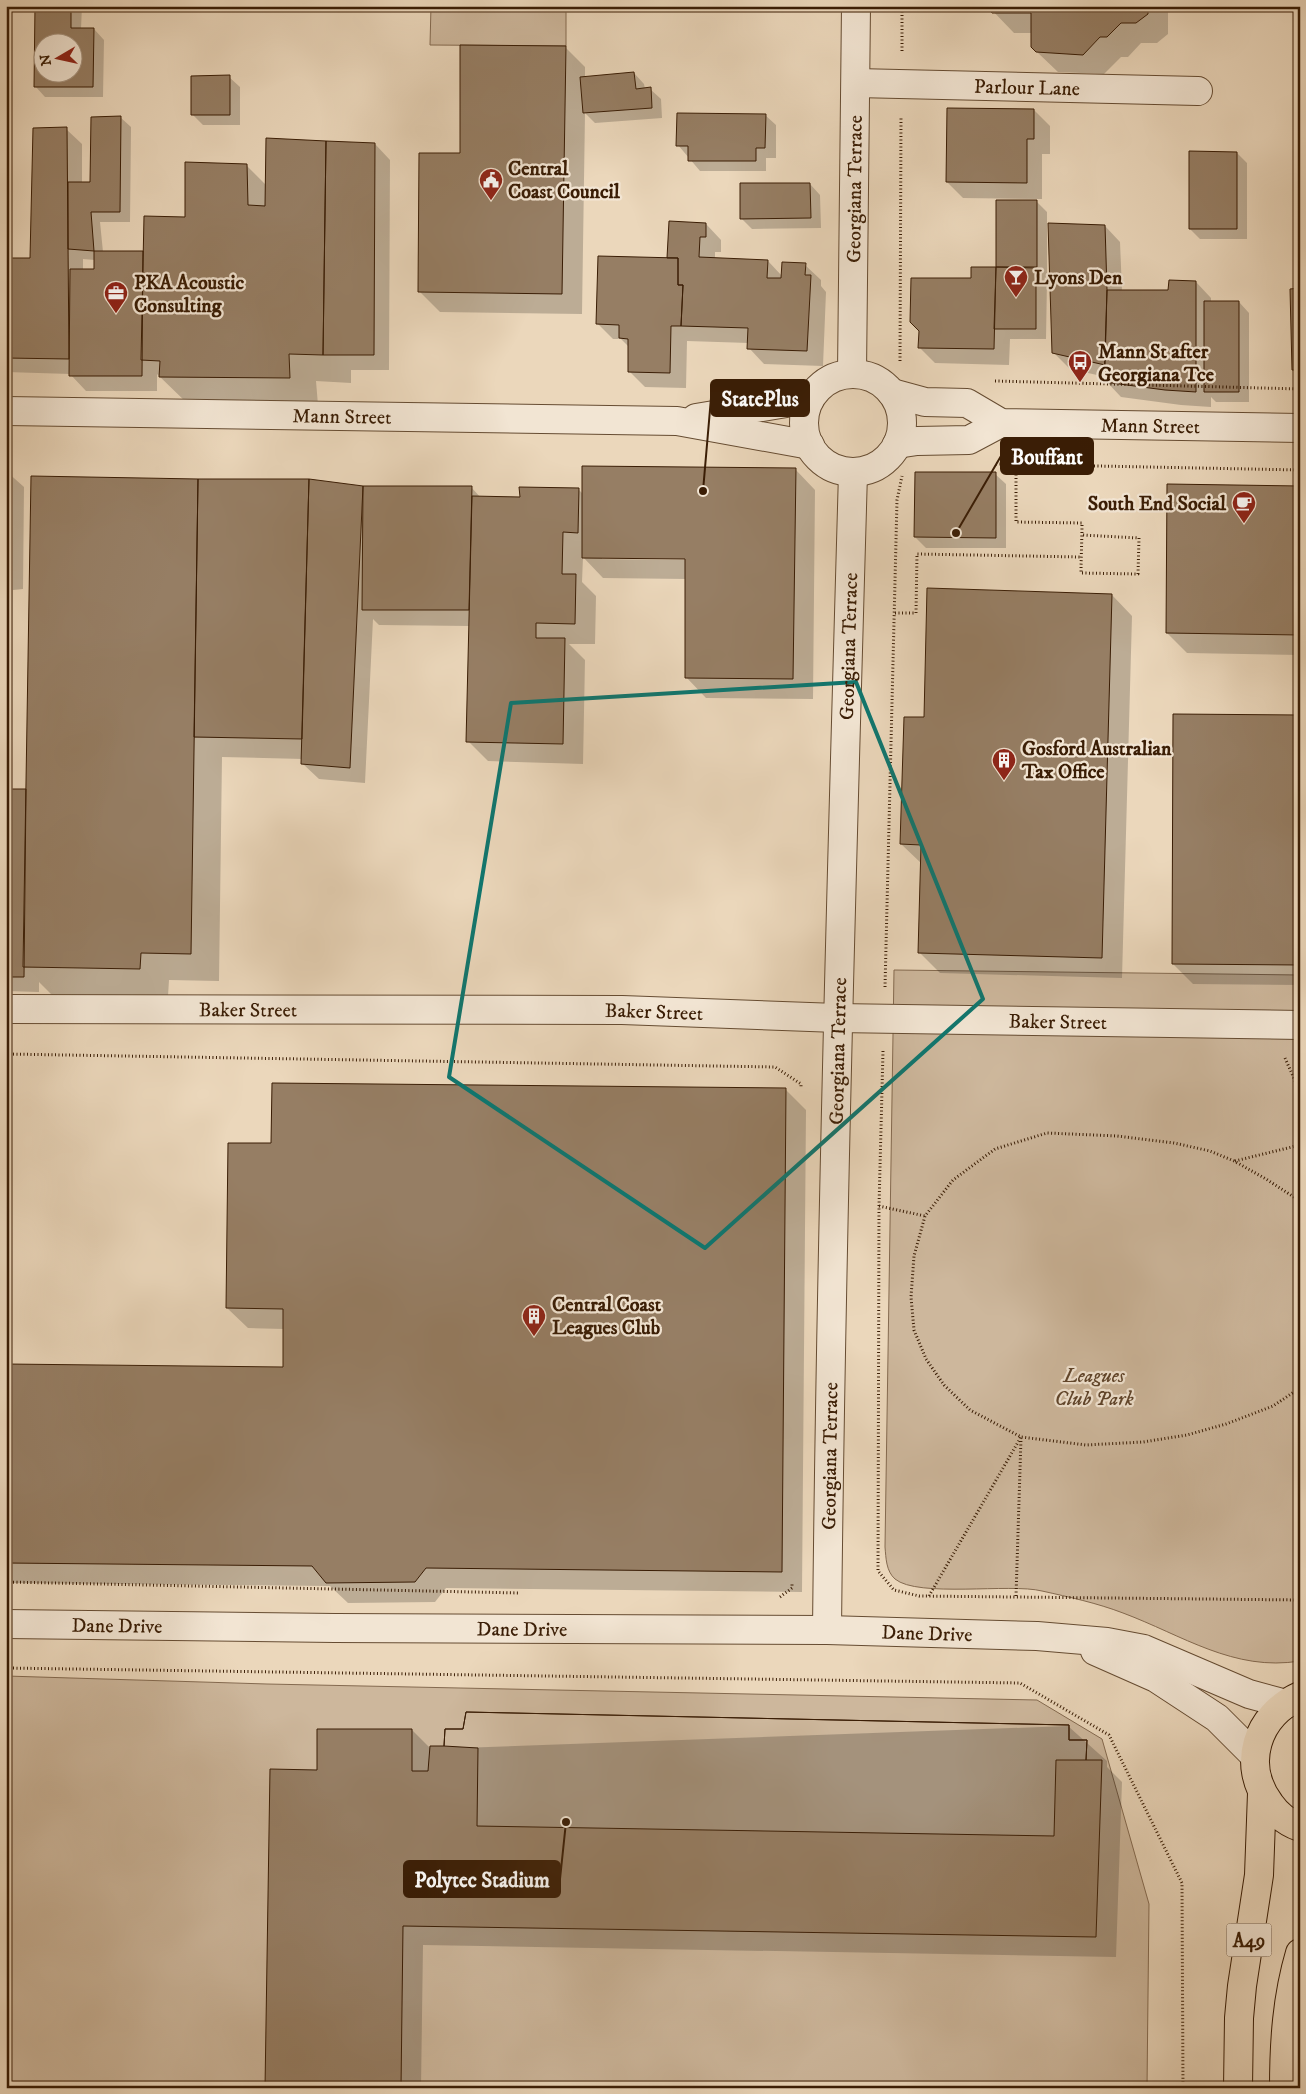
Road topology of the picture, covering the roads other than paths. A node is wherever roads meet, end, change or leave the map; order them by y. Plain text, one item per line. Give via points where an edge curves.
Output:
1 (856, 6) edge
2 (856, 83) junction
3 (1198, 91) dead end
4 (852, 373) junction
5 (892, 392) junction
6 (810, 399) junction
7 (6, 411) edge
8 (677, 421) junction
9 (1001, 423) junction
10 (1300, 428) edge
11 (897, 444) junction
12 (810, 445) junction
13 (853, 473) junction
14 (6, 1009) edge
15 (837, 1018) junction
16 (1300, 1025) edge
17 (6, 1624) edge
18 (827, 1630) junction
19 (1037, 1636) junction
20 (1293, 1700) edge
21 (1255, 1756) junction
22 (1262, 1793) junction
23 (1300, 1827) edge
24 (1300, 1952) edge
25 (1238, 2088) edge
26 (1284, 2088) edge

1 - 2 street, Georgiana Terrace
2 - 3 street, Parlour Lane
2 - 4 street, Georgiana Terrace
4 - 5 street via 881,382
4 - 6 street via 828,380
5 - 9 street, Mann Street via 925,402 967,403
5 - 11 street via 900,406 902,421
6 - 8 street, Mann Street
6 - 12 street via 804,423
7 - 8 street, Mann Street
8 - 12 street, Mann Street
9 - 10 street, Mann Street
9 - 11 street, Mann Street via 970,440
11 - 13 street via 882,463
12 - 13 street via 824,463
13 - 15 street, Georgiana Terrace
14 - 15 street, Baker Street via 622,1010
15 - 16 street, Baker Street
15 - 18 street, Georgiana Terrace
17 - 18 street, Dane Drive
18 - 19 street, Dane Drive
19 - 20 street, Dane Drive via 1144,1649 1250,1694
19 - 21 street, Dane Drive via 1104,1654 1156,1678 1217,1718
20 - 21 highway, A49 via 1270,1717 1260,1736
21 - 22 highway, A49 via 1256,1775
22 - 23 highway, A49 via 1275,1812
22 - 25 highway, A49 via 1259,1875 1239,2018
24 - 26 highway, A49 via 1286,2020

